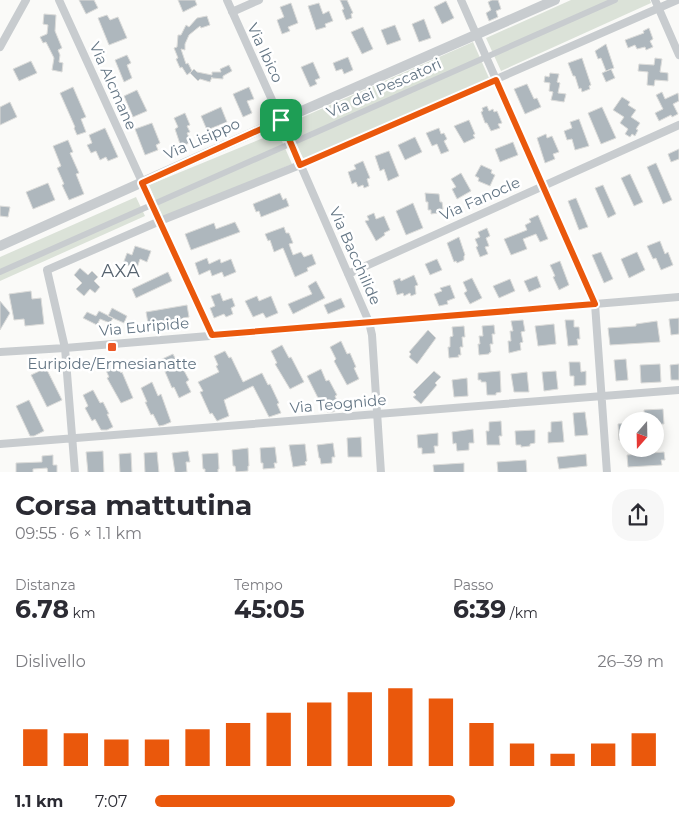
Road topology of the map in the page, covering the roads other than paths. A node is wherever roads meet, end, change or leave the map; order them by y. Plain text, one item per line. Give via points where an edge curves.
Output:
1 (26, 0) edge
2 (60, 0) edge
3 (226, 0) edge
4 (259, 0) edge
5 (461, 0) edge
6 (554, 0) edge
7 (615, 0) edge
8 (655, 0) edge
9 (677, 0) edge
10 (658, 8) junction
11 (232, 12) junction
12 (476, 35) junction
13 (0, 47) edge
14 (679, 55) edge
15 (486, 56) junction
16 (496, 80) junction
17 (281, 120) junction
18 (679, 125) edge
19 (291, 144) junction
20 (300, 165) junction
21 (142, 183) junction
22 (542, 186) junction
23 (152, 206) junction
24 (160, 221) junction
25 (0, 246) edge
26 (0, 272) edge
27 (348, 274) junction
28 (679, 297) edge
29 (595, 304) junction
30 (369, 322) junction
31 (212, 335) junction
32 (65, 348) junction
33 (0, 352) edge
34 (679, 390) edge
35 (602, 396) junction
36 (376, 415) junction
37 (73, 439) junction
38 (0, 444) edge
39 (75, 472) edge
40 (381, 472) edge
41 (607, 472) edge

1 - 13 street
2 - 21 street, Via Alcmane
3 - 11 street, Via Ibico
4 - 11 street
5 - 12 street
6 - 12 street, Via Lisippo
7 - 15 street, Via dei Pescatori
8 - 10 street
9 - 10 street
10 - 14 street
10 - 16 street
11 - 17 street, Via Ibico
12 - 15 street
12 - 17 street, Via Lisippo
15 - 16 street
15 - 19 street, Via dei Pescatori
16 - 20 street
16 - 22 street
17 - 19 street, Via Ibico
17 - 21 street, Via Lisippo
18 - 22 street, Via Fanocle
19 - 20 street, Via Bacchilide
19 - 23 street, Via dei Pescatori
20 - 24 street
20 - 27 street, Via Bacchilide
21 - 23 street, Via Alcmane
21 - 25 street, Via Lisippo
22 - 27 street, Via Fanocle
22 - 29 street
23 - 24 street, Via Alcmane
23 - 26 street, Via dei Pescatori
24 - 31 street, Via Alcmane
24 - 32 street via 47,270
27 - 30 street, Via Bacchilide
28 - 29 street, Via Euripide
29 - 30 street, Via Euripide
29 - 35 street
30 - 31 street, Via Euripide
30 - 36 street, Via Bacchilide
31 - 32 street, Via Euripide
32 - 33 street, Via Euripide
32 - 37 street
34 - 35 street, Via Teognide
35 - 36 street, Via Teognide
35 - 41 street
36 - 37 street, Via Teognide
36 - 40 street, Via Bacchilide
37 - 38 street, Via Teognide
37 - 39 street

